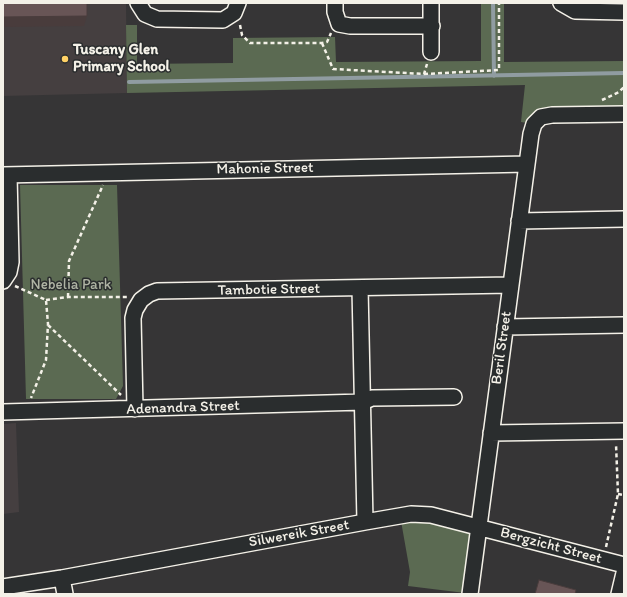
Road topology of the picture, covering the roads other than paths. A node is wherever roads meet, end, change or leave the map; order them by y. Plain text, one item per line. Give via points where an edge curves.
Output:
1 (335, 3) edge
2 (432, 3) edge
3 (561, 3) edge
4 (142, 8) edge
5 (236, 8) edge
6 (624, 12) edge
7 (432, 26) junction
8 (431, 52) road end
9 (624, 114) edge
10 (527, 164) junction
11 (6, 175) edge
12 (624, 219) edge
13 (519, 221) junction
14 (4, 281) edge
15 (511, 285) junction
16 (360, 288) junction
17 (624, 324) edge
18 (505, 327) junction
19 (454, 397) dead end
20 (363, 402) junction
21 (135, 409) junction
22 (3, 412) edge
23 (620, 431) edge
24 (491, 434) junction
25 (365, 522) junction
26 (479, 527) junction
27 (624, 565) edge
28 (624, 573) edge
29 (62, 578) junction
30 (3, 587) edge
31 (65, 594) edge
32 (470, 594) edge
33 (619, 594) edge

1 - 7 street via 339,24
2 - 7 street
3 - 6 street via 575,11
4 - 5 street via 157,19 224,20
7 - 8 street
9 - 10 street, Beril Street via 541,117 534,124 531,134
10 - 11 street, Mahonie Street
10 - 13 street, Beril Street
11 - 14 street via 11,262
12 - 13 street
13 - 15 street, Beril Street
15 - 16 street, Tambotie Street
15 - 18 street, Beril Street
16 - 20 street, Silwereik Street
16 - 21 street, Tambotie Street via 149,294 140,300 133,318
17 - 18 street
18 - 24 street, Beril Street
19 - 20 street, Adenandra Street via 372,398
20 - 21 street, Adenandra Street
20 - 25 street, Silwereik Street
21 - 22 street, Adenandra Street
23 - 24 street
24 - 26 street, Beril Street
25 - 26 street, Bergzicht Street via 422,514
25 - 29 street, Silwereik Street
26 - 27 street, Bergzicht Street
26 - 32 street, Beril Street
28 - 33 street
29 - 30 street, Silwereik Street
29 - 31 street

